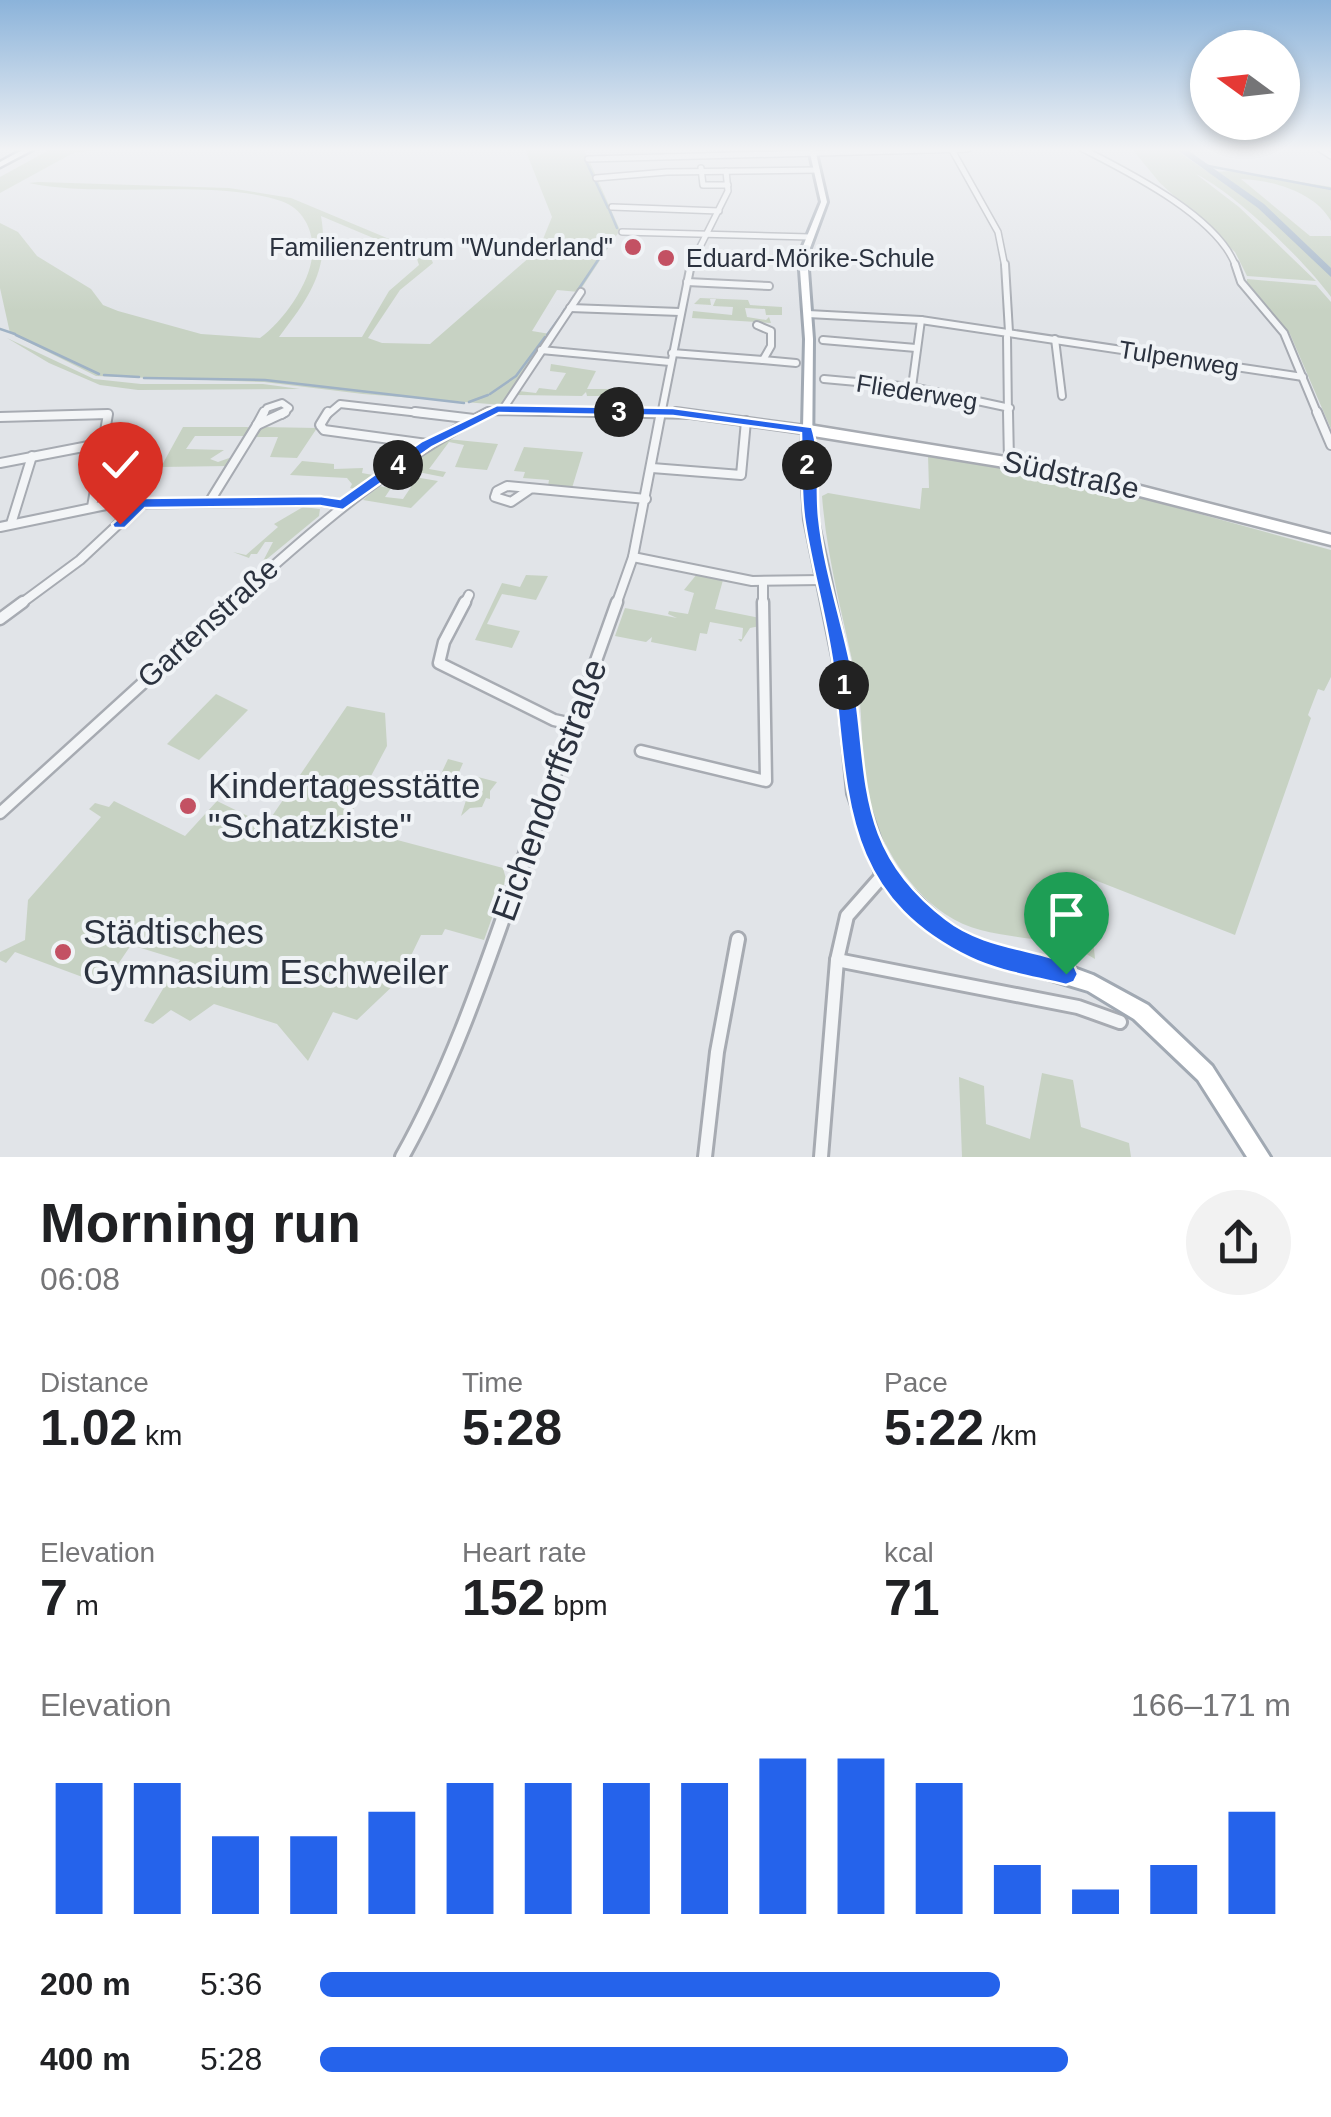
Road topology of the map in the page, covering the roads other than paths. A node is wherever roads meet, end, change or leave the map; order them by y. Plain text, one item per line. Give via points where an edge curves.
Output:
1 (722, 203) edge
2 (823, 203) edge
3 (982, 203) edge
4 (1177, 203) edge
5 (612, 208) dead end
6 (719, 210) junction
7 (622, 232) dead end
8 (706, 234) junction
9 (810, 237) junction
10 (687, 282) junction
11 (769, 286) dead end
12 (581, 292) dead end
13 (570, 308) junction
14 (680, 312) junction
15 (808, 314) junction
16 (921, 320) junction
17 (757, 324) dead end
18 (1008, 334) junction
19 (1055, 339) junction
20 (822, 340) dead end
21 (916, 348) junction
22 (541, 350) junction
23 (672, 353) junction
24 (763, 360) junction
25 (670, 362) junction
26 (802, 364) junction
27 (1303, 377) junction
28 (824, 379) dead end
29 (912, 387) junction
30 (1062, 396) dead end
31 (1010, 408) junction
32 (503, 409) junction
33 (491, 410) joint
34 (661, 412) junction
35 (0, 418) edge
36 (474, 419) junction
37 (746, 421) junction
38 (256, 426) dead end
39 (808, 430) junction
40 (104, 443) junction
41 (427, 444) junction
42 (1331, 445) edge
43 (32, 456) junction
44 (1009, 461) junction
45 (0, 463) edge
46 (652, 468) junction
47 (530, 488) dead end
48 (646, 500) junction
49 (210, 501) junction
50 (141, 503) junction
51 (343, 505) junction
52 (92, 507) junction
53 (12, 524) junction
54 (0, 527) edge
55 (1331, 540) edge
56 (633, 557) junction
57 (821, 580) junction
58 (763, 582) junction
59 (468, 595) dead end
60 (0, 619) edge
61 (572, 724) junction
62 (641, 751) dead end
63 (0, 813) edge
64 (884, 874) junction
65 (738, 940) dead end
66 (837, 960) junction
67 (1120, 1022) dead end
68 (402, 1157) edge
69 (705, 1157) edge
70 (821, 1157) edge
71 (1260, 1157) edge

1 - 6 street, Eichendorffstraße
2 - 9 main road
3 - 18 street via 1004,254
4 - 27 street via 1231,252 1242,282 1284,333
5 - 6 street
6 - 8 street, Eichendorffstraße
7 - 8 street
8 - 9 street
8 - 10 street, Eichendorffstraße
9 - 15 main road via 803,256
10 - 11 street
10 - 14 street, Eichendorffstraße
12 - 13 street
13 - 14 street
13 - 22 street
14 - 23 street, Eichendorffstraße
15 - 16 street, Tulpenweg
15 - 26 main road
16 - 18 street, Tulpenweg
16 - 21 street
17 - 24 street via 771,331
18 - 19 street, Tulpenweg
18 - 31 street
19 - 27 street, Tulpenweg
19 - 30 street
20 - 21 street
21 - 29 street
22 - 25 street
22 - 32 street
23 - 24 street
23 - 25 street, Eichendorffstraße
24 - 26 street
25 - 34 street, Eichendorffstraße
26 - 39 main road
27 - 42 street
28 - 29 street, Fliederweg
29 - 31 street, Fliederweg
31 - 44 street
32 - 33 street
32 - 34 street
33 - 36 street, Gartenstraße
34 - 37 street
34 - 46 street, Eichendorffstraße
35 - 40 street via 108,414
36 - 41 street, Gartenstraße
36 - 41 street via 340,404 320,425
37 - 39 street
37 - 46 street via 741,474
38 - 49 street
39 - 44 main road, Südstraße
39 - 57 main road via 808,492
40 - 43 street
40 - 52 street
41 - 51 street, Gartenstraße
43 - 45 street
43 - 53 street
44 - 55 main road, Südstraße
46 - 48 street, Eichendorffstraße
47 - 48 street
48 - 56 street, Eichendorffstraße
49 - 50 street
49 - 51 street
50 - 52 street
50 - 60 street via 80,560
51 - 63 street, Gartenstraße
52 - 53 street
53 - 54 street
56 - 58 street
56 - 61 street, Eichendorffstraße
57 - 58 street
57 - 64 main road via 843,672 856,794
58 - 62 street via 766,780
59 - 61 street via 439,663
61 - 68 street, Eichendorffstraße via 462,1030
64 - 66 street via 848,916
64 - 71 main road via 938,928 978,950 1094,984 1152,1020 1206,1074
65 - 69 street
66 - 67 street via 1078,1007
66 - 70 street

